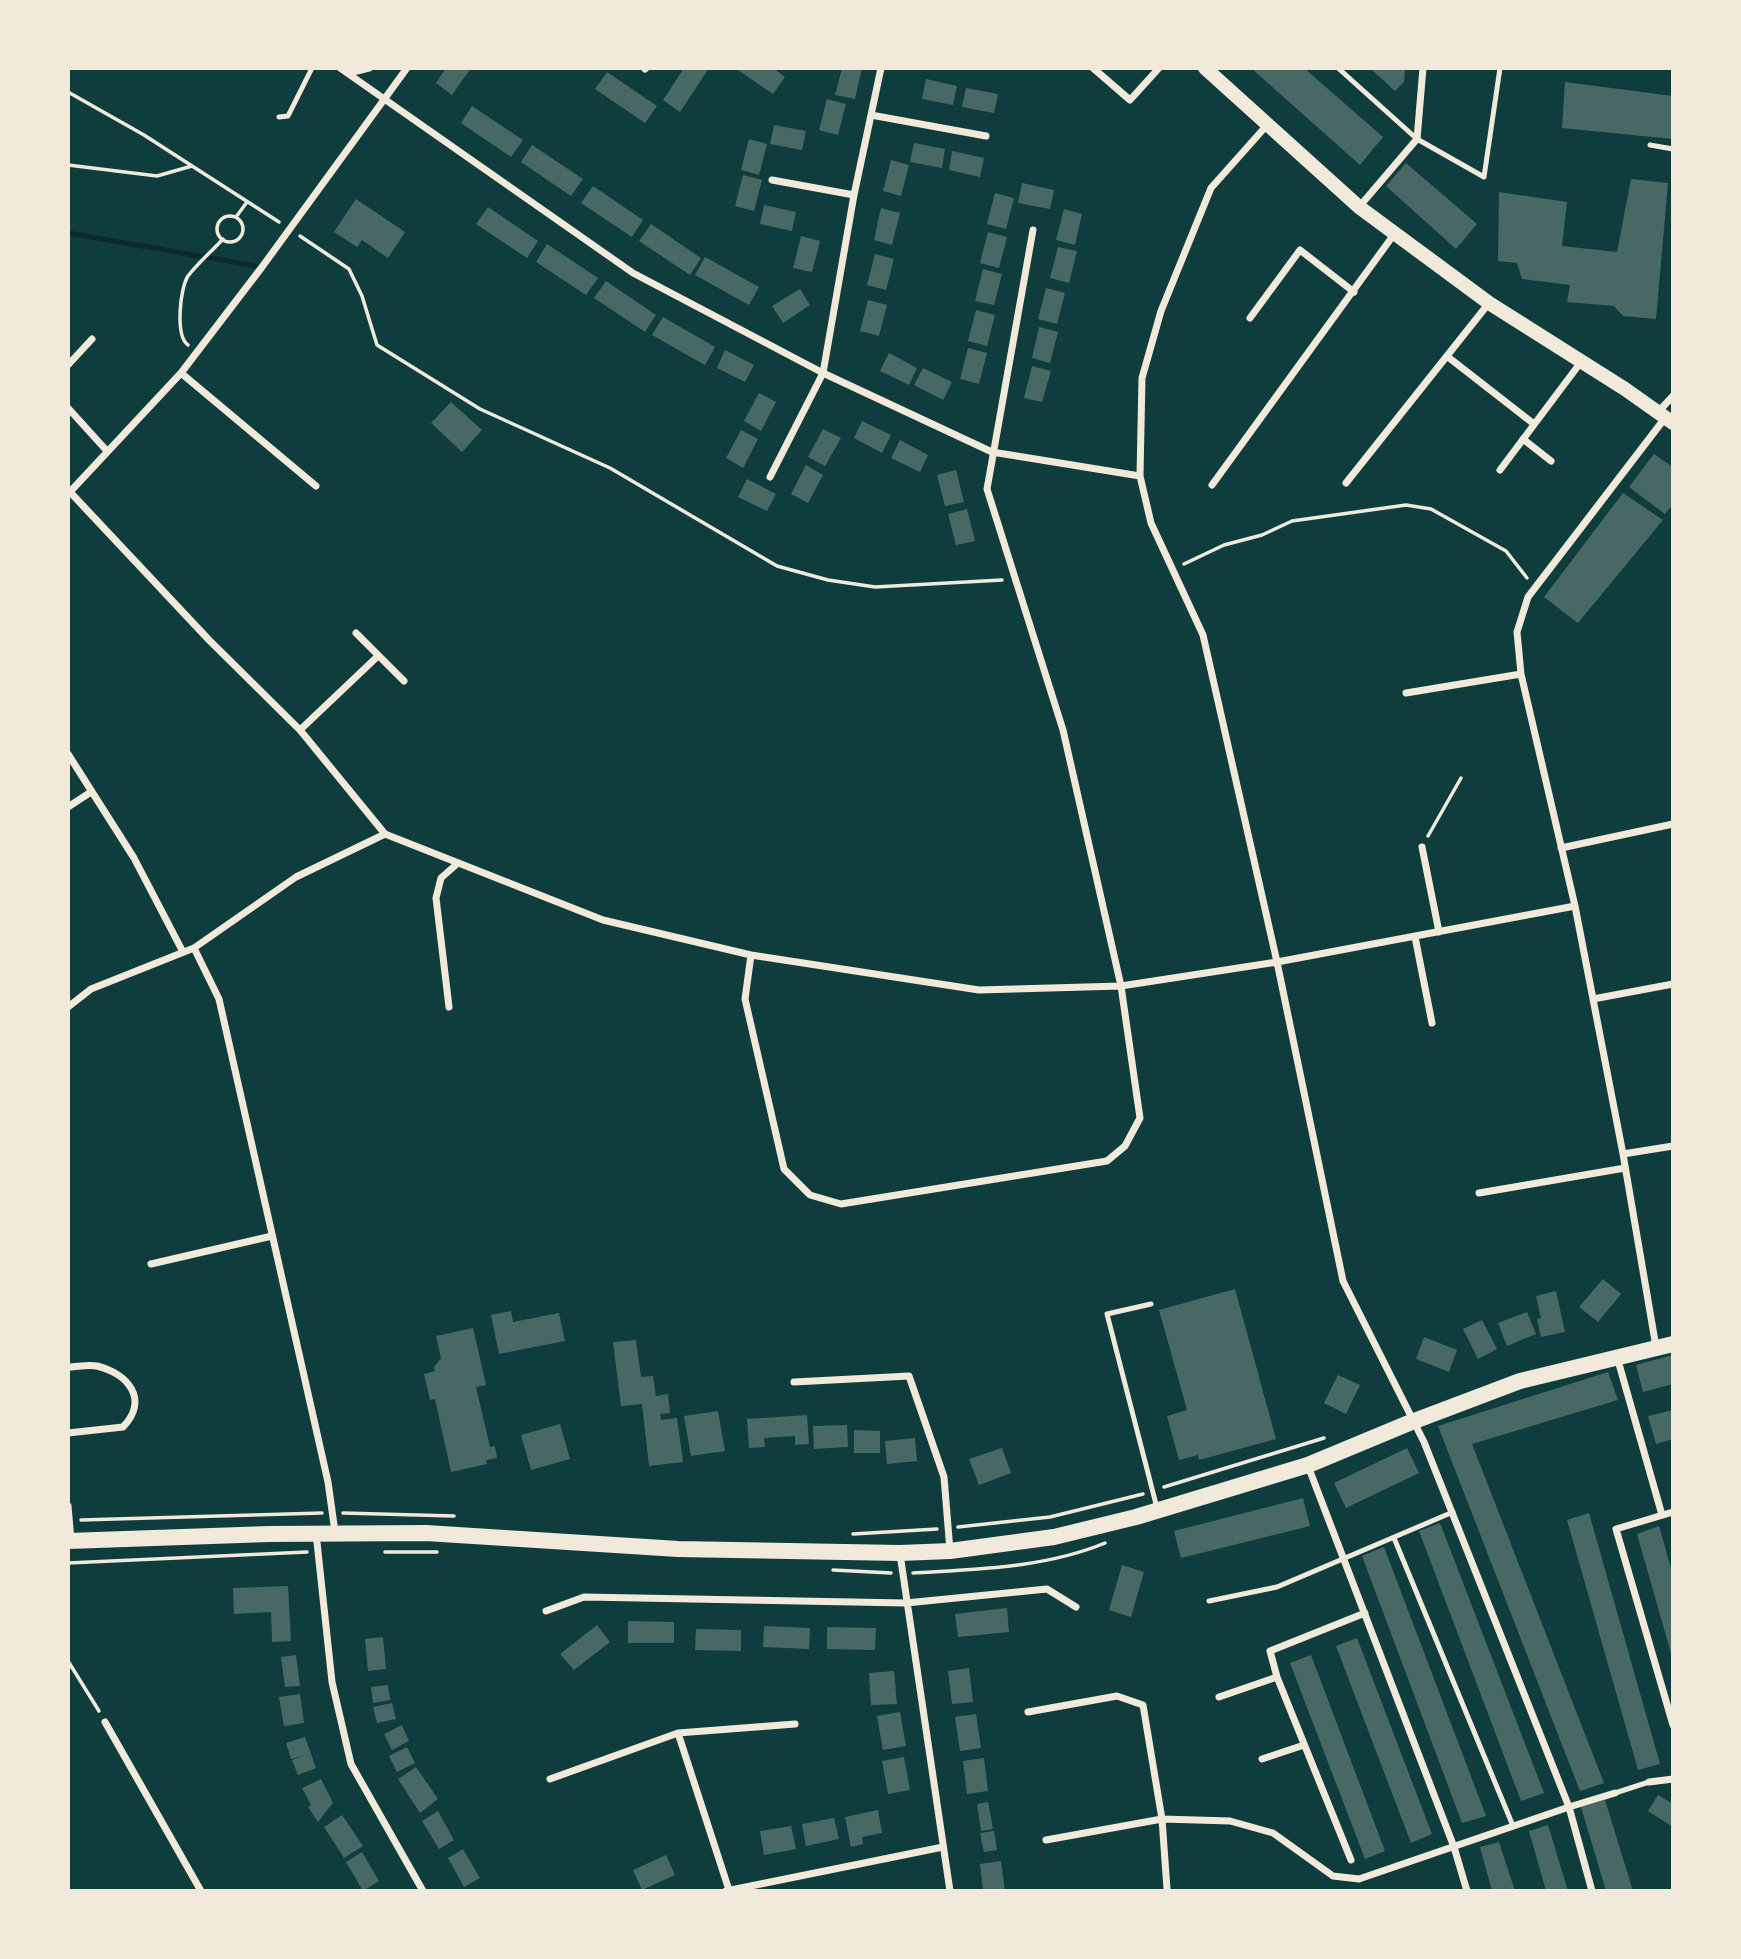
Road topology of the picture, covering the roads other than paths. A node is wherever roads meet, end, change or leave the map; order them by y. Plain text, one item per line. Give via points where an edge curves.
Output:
1 (312, 68) edge
2 (340, 68) edge
3 (369, 68) edge
4 (407, 68) edge
5 (881, 68) edge
6 (1093, 68) edge
7 (1159, 68) edge
8 (1205, 68) edge
9 (1338, 68) edge
10 (1423, 68) edge
11 (1500, 68) edge
12 (349, 72) junction
13 (384, 98) junction
14 (871, 115) junction
15 (288, 116) junction
16 (279, 117) dead end
17 (293, 124) dead end
18 (1269, 124) junction
19 (986, 136) dead end
20 (1417, 139) junction
21 (1650, 145) dead end
22 (1673, 149) edge
23 (772, 180) dead end
24 (854, 195) junction
25 (1359, 207) junction
26 (1032, 230) dead end
27 (1395, 233) junction
28 (1354, 292) junction
29 (1489, 303) junction
30 (1250, 318) dead end
31 (92, 339) dead end
32 (1448, 357) junction
33 (1581, 361) junction
34 (68, 365) edge
35 (181, 373) junction
36 (823, 373) junction
37 (1673, 396) edge
38 (68, 408) edge
39 (1665, 417) edge
40 (1534, 424) junction
41 (1523, 439) junction
42 (107, 451) junction
43 (992, 452) junction
44 (1551, 461) dead end
45 (1500, 470) dead end
46 (1140, 476) junction
47 (770, 477) dead end
48 (1346, 483) dead end
49 (1212, 485) dead end
50 (316, 486) dead end
51 (69, 493) edge
52 (356, 633) dead end
53 (378, 656) junction
54 (1521, 674) junction
55 (404, 681) dead end
56 (1406, 693) dead end
57 (300, 730) junction
58 (68, 754) edge
59 (91, 792) junction
60 (68, 807) edge
61 (1673, 824) edge
62 (385, 834) junction
63 (1422, 847) road end
64 (1561, 848) junction
65 (458, 863) junction
66 (1575, 906) junction
67 (1439, 932) junction
68 (1415, 937) junction
69 (194, 948) junction
70 (183, 952) junction
71 (751, 956) junction
72 (1277, 962) junction
73 (1673, 984) edge
74 (1121, 986) junction
75 (1593, 999) junction
76 (68, 1007) edge
77 (449, 1007) dead end
78 (1432, 1023) dead end
79 (1673, 1146) edge
80 (1623, 1154) junction
81 (1625, 1168) junction
82 (1479, 1193) dead end
83 (272, 1236) junction
84 (150, 1264) dead end
85 (1151, 1304) dead end
86 (1673, 1344) edge
87 (1656, 1347) junction
88 (1617, 1357) junction
89 (68, 1367) edge
90 (794, 1382) dead end
91 (1416, 1421) junction
92 (68, 1433) edge
93 (1308, 1465) junction
94 (68, 1506) edge
95 (1158, 1510) junction
96 (1452, 1512) junction
97 (1673, 1512) edge
98 (1662, 1515) junction
99 (69, 1521) edge
100 (335, 1533) junction
101 (316, 1534) junction
102 (1394, 1538) junction
103 (69, 1541) edge
104 (950, 1550) junction
105 (900, 1553) junction
106 (1345, 1560) junction
107 (1209, 1601) dead end
108 (906, 1603) junction
109 (1076, 1607) dead end
110 (546, 1611) dead end
111 (1364, 1614) junction
112 (1277, 1677) junction
113 (1219, 1698) dead end
114 (1028, 1712) dead end
115 (105, 1722) road end
116 (795, 1724) dead end
117 (1673, 1726) edge
118 (678, 1733) junction
119 (1304, 1745) junction
120 (1262, 1759) dead end
121 (550, 1779) dead end
122 (1673, 1779) edge
123 (1649, 1782) joint
124 (1615, 1793) joint
125 (1569, 1807) junction
126 (1162, 1819) junction
127 (1513, 1826) junction
128 (1046, 1840) dead end
129 (943, 1847) junction
130 (1454, 1847) junction
131 (1351, 1860) dead end
132 (1167, 1889) dead end
133 (728, 1890) edge
134 (201, 1891) edge
135 (423, 1891) edge
136 (950, 1891) edge
137 (1467, 1891) edge
138 (1592, 1891) edge

1 - 15 lane
2 - 12 street
3 - 12 street
4 - 13 street
5 - 14 street
6 - 7 street via 1130,100
8 - 18 main road
9 - 20 lane
10 - 20 street
11 - 20 lane via 1484,177
12 - 13 street
13 - 35 street
13 - 36 street via 634,273
14 - 19 street
14 - 24 street
15 - 16 lane
15 - 17 lane
18 - 25 main road
18 - 46 street via 1211,188 1161,311 1142,378
20 - 25 street
21 - 22 lane
23 - 24 street
24 - 36 street
25 - 27 main road
26 - 43 street
27 - 28 street
27 - 29 main road
28 - 30 street via 1300,250
28 - 49 street
29 - 32 street
29 - 33 main road
31 - 34 street
32 - 40 street
32 - 48 street
33 - 39 main road
33 - 40 street
35 - 42 street
35 - 50 street
36 - 43 street
36 - 47 street
37 - 39 street
38 - 42 street
39 - 54 street via 1528,597 1517,632
40 - 41 street
41 - 44 street
41 - 45 street
42 - 51 street
43 - 46 street
43 - 74 street via 987,489 1063,730
46 - 72 street via 1151,523 1203,635
51 - 57 street
52 - 53 street
53 - 55 street
53 - 57 street
54 - 56 street
54 - 64 street
57 - 62 street
58 - 59 street
59 - 60 street
59 - 70 street via 134,859
61 - 64 street
62 - 65 street
62 - 69 street via 296,877
63 - 67 street
64 - 66 street
65 - 71 street via 603,920
65 - 77 street via 441,878 436,898
66 - 67 street
66 - 75 street
67 - 68 street
68 - 72 street
68 - 78 street
69 - 70 street
69 - 83 street via 219,999
70 - 76 street via 91,989
71 - 74 street via 979,990
71 - 74 street via 745,999 785,1169 810,1195 841,1204 1107,1161 1125,1146 1140,1118
72 - 74 street
72 - 91 street via 1343,1281
73 - 75 street
75 - 80 street
79 - 80 street
80 - 81 street
81 - 82 street
81 - 87 street
83 - 84 street
83 - 100 street
85 - 95 lane via 1107,1314
86 - 87 main road
87 - 88 main road
88 - 91 main road via 1520,1381
88 - 98 street
89 - 92 street via 95,1366 117,1375 128,1384 136,1401 135,1412 123,1427
90 - 104 street via 909,1376 944,1477
91 - 93 main road
91 - 96 street
93 - 95 main road
93 - 106 street
94 - 99 street
95 - 104 main road via 1054,1537
96 - 102 lane
96 - 125 street
97 - 98 street
98 - 117 street via 1616,1530
99 - 103 street
100 - 101 main road
100 - 105 main road via 460,1534 678,1549
101 - 103 main road
101 - 135 street via 332,1682 351,1764
102 - 106 lane
102 - 127 lane
104 - 105 main road
105 - 108 street
106 - 107 lane via 1277,1587
106 - 111 street
108 - 109 street via 1046,1589
108 - 110 street via 584,1597
108 - 129 street
111 - 112 street via 1270,1651
111 - 130 street
112 - 113 street
112 - 119 street
114 - 126 street via 1117,1696 1143,1705
115 - 134 street
116 - 118 street
118 - 121 street
118 - 133 street
119 - 120 street
119 - 131 street
122 - 123 street
123 - 124 lane
124 - 125 street
125 - 127 street
125 - 138 street
126 - 128 street
126 - 130 street via 1230,1821 1273,1833 1333,1876 1359,1880
126 - 132 street
127 - 130 street
129 - 133 street
129 - 136 street
130 - 137 street

